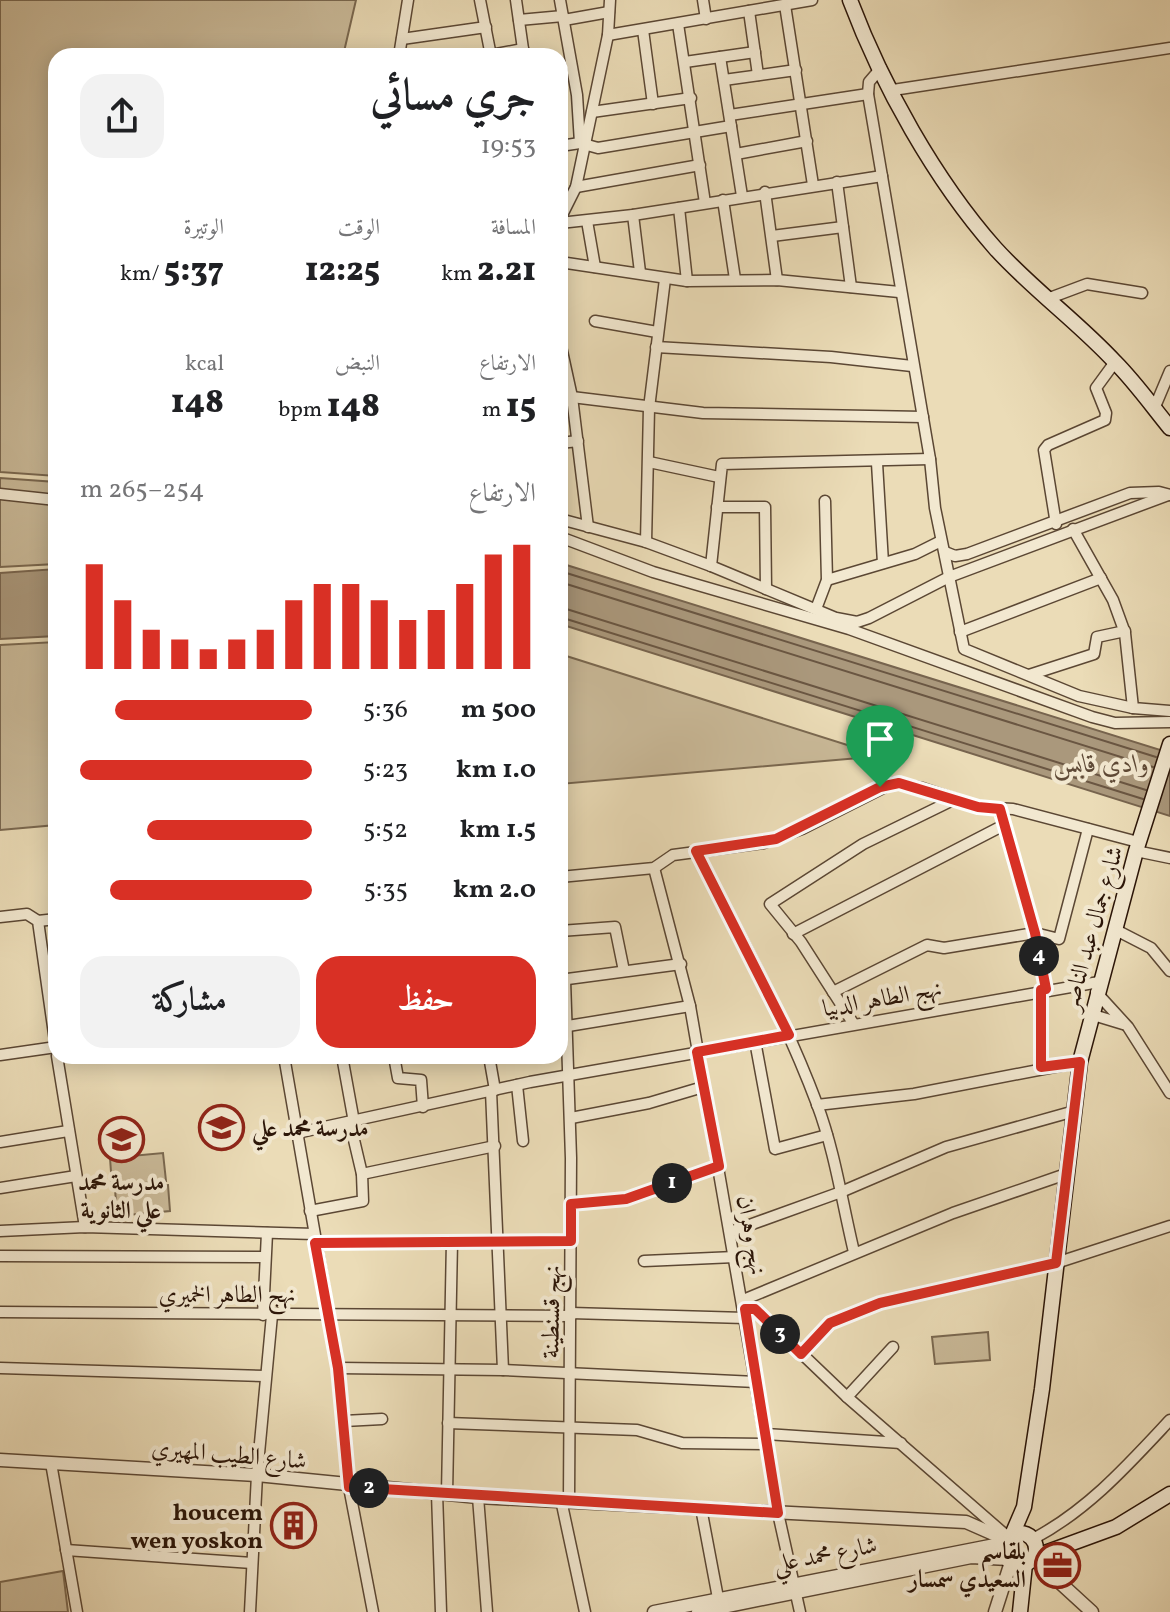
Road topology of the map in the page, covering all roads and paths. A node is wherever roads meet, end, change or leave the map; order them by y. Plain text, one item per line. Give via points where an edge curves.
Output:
1 (408, 0) edge
2 (480, 0) edge
3 (519, 0) edge
4 (560, 0) edge
5 (703, 0) edge
6 (812, 0) edge
7 (850, 0) edge
8 (785, 5) junction
9 (610, 6) edge
10 (749, 11) junction
11 (564, 18) junction
12 (706, 19) junction
13 (519, 20) junction
14 (678, 24) junction
15 (486, 27) junction
16 (643, 30) junction
17 (608, 35) junction
18 (402, 39) junction
19 (400, 48) edge
20 (490, 48) edge
21 (523, 48) edge
22 (1170, 48) edge
23 (755, 52) junction
24 (720, 57) junction
25 (685, 62) junction
26 (881, 68) junction
27 (796, 70) junction
28 (758, 75) junction
29 (724, 80) junction
30 (893, 90) junction
31 (868, 94) junction
32 (691, 98) junction
33 (653, 104) junction
34 (802, 105) junction
35 (592, 112) junction
36 (730, 120) junction
37 (696, 132) junction
38 (807, 141) junction
39 (583, 144) junction
40 (568, 145) edge
41 (736, 154) junction
42 (700, 165) junction
43 (882, 176) junction
44 (837, 182) junction
45 (813, 185) junction
46 (576, 187) junction
47 (765, 192) junction
48 (742, 196) junction
49 (723, 200) junction
50 (705, 203) junction
51 (568, 204) edge
52 (679, 208) junction
53 (633, 215) junction
54 (568, 221) edge
55 (587, 221) junction
56 (843, 227) junction
57 (772, 236) junction
58 (568, 263) edge
59 (595, 267) junction
60 (640, 272) junction
61 (665, 279) junction
62 (735, 279) junction
63 (777, 280) junction
64 (687, 281) junction
65 (851, 287) junction
66 (899, 292) junction
67 (1142, 293) dead end
68 (1047, 299) junction
69 (595, 321) dead end
70 (657, 332) junction
71 (656, 347) junction
72 (1115, 362) junction
73 (912, 366) junction
74 (1170, 371) edge
75 (568, 398) edge
76 (568, 405) edge
77 (649, 408) junction
78 (1154, 409) junction
79 (923, 417) junction
80 (1170, 428) edge
81 (578, 441) junction
82 (568, 442) edge
83 (930, 459) junction
84 (649, 462) junction
85 (877, 463) junction
86 (719, 477) junction
87 (0, 494) edge
88 (1169, 495) edge
89 (48, 499) edge
90 (825, 501) dead end
91 (717, 507) junction
92 (568, 521) edge
93 (1055, 521) junction
94 (588, 527) junction
95 (1073, 529) junction
96 (1061, 534) junction
97 (568, 540) edge
98 (646, 542) junction
99 (943, 546) junction
100 (883, 563) junction
101 (711, 566) junction
102 (949, 577) junction
103 (1101, 578) junction
104 (827, 580) junction
105 (766, 589) junction
106 (816, 609) junction
107 (1125, 631) junction
108 (960, 632) junction
109 (1029, 675) junction
110 (1133, 708) junction
111 (1170, 711) edge
112 (1170, 722) edge
113 (1170, 744) edge
114 (955, 799) junction
115 (1000, 809) junction
116 (1004, 825) junction
117 (1088, 829) junction
118 (1138, 842) junction
119 (696, 851) junction
120 (1170, 858) edge
121 (654, 868) junction
122 (568, 876) edge
123 (0, 917) edge
124 (48, 920) edge
125 (38, 921) junction
126 (1114, 929) junction
127 (568, 930) edge
128 (1035, 933) junction
129 (793, 934) junction
130 (681, 964) junction
131 (624, 971) junction
132 (1170, 971) edge
133 (568, 979) edge
134 (1097, 987) junction
135 (1043, 990) junction
136 (48, 992) edge
137 (833, 992) junction
138 (690, 1006) junction
139 (1090, 1014) junction
140 (853, 1023) junction
141 (1128, 1027) junction
142 (568, 1029) edge
143 (789, 1035) junction
144 (755, 1041) junction
145 (48, 1049) edge
146 (568, 1052) edge
147 (697, 1052) junction
148 (0, 1055) edge
149 (1080, 1062) junction
150 (58, 1064) edge
151 (285, 1064) edge
152 (343, 1064) edge
153 (395, 1064) edge
154 (490, 1064) edge
155 (1041, 1067) junction
156 (570, 1075) junction
157 (517, 1085) junction
158 (703, 1087) junction
159 (493, 1091) junction
160 (1170, 1093) edge
161 (817, 1105) junction
162 (423, 1107) junction
163 (1071, 1112) junction
164 (571, 1118) junction
165 (352, 1122) junction
166 (68, 1131) junction
167 (297, 1133) junction
168 (827, 1135) junction
169 (523, 1141) dead end
170 (0, 1142) edge
171 (495, 1146) junction
172 (719, 1166) junction
173 (362, 1174) junction
174 (1066, 1174) junction
175 (76, 1176) junction
176 (0, 1188) edge
177 (841, 1192) junction
178 (571, 1204) junction
179 (310, 1211) junction
180 (1170, 1226) edge
181 (85, 1227) junction
182 (0, 1231) edge
183 (730, 1232) junction
184 (267, 1233) junction
185 (314, 1238) junction
186 (498, 1240) junction
187 (452, 1241) junction
188 (571, 1241) junction
189 (854, 1252) junction
190 (0, 1256) edge
191 (265, 1257) junction
192 (735, 1257) junction
193 (644, 1261) dead end
194 (1056, 1263) junction
195 (744, 1309) junction
196 (0, 1312) edge
197 (328, 1314) junction
198 (268, 1315) junction
199 (451, 1315) junction
200 (501, 1315) junction
201 (571, 1315) junction
202 (893, 1347) dead end
203 (801, 1354) junction
204 (0, 1368) edge
205 (338, 1368) junction
206 (449, 1369) junction
207 (503, 1370) junction
208 (570, 1373) junction
209 (265, 1376) junction
210 (756, 1382) junction
211 (847, 1397) junction
212 (382, 1419) dead end
213 (1170, 1420) edge
214 (344, 1421) junction
215 (448, 1423) junction
216 (570, 1427) junction
217 (766, 1439) junction
218 (901, 1443) junction
219 (0, 1460) edge
220 (51, 1463) junction
221 (257, 1475) junction
222 (349, 1487) junction
223 (442, 1493) junction
224 (1170, 1495) edge
225 (478, 1497) junction
226 (565, 1500) junction
227 (1024, 1507) junction
228 (701, 1508) junction
229 (778, 1513) junction
230 (1008, 1539) junction
231 (1032, 1539) junction
232 (1075, 1543) junction
233 (66, 1550) junction
234 (1021, 1561) junction
235 (252, 1563) junction
236 (792, 1587) junction
237 (718, 1598) junction
238 (77, 1612) edge
239 (250, 1612) edge
240 (373, 1612) edge
241 (441, 1612) edge
242 (487, 1612) edge
243 (585, 1612) edge
244 (654, 1612) edge
245 (698, 1612) edge
246 (800, 1612) edge
247 (995, 1612) edge
248 (1012, 1612) edge
249 (1020, 1612) edge
250 (1092, 1612) edge

1 - 18 street
2 - 15 street
3 - 13 street
4 - 11 street
5 - 12 street
6 - 8 street
7 - 26 main road
8 - 10 street
8 - 27 street
9 - 11 street
9 - 17 street
10 - 12 street
10 - 23 street
11 - 13 street
11 - 39 street
12 - 14 street
13 - 21 street
14 - 16 street
14 - 25 street
15 - 18 street
15 - 20 street
16 - 17 street
16 - 33 street
17 - 35 street
18 - 19 street
22 - 30 street
23 - 24 street
23 - 28 street
24 - 25 street
24 - 29 street
25 - 32 street
26 - 30 main road
26 - 31 street via 869,82
27 - 28 street
27 - 34 street
28 - 29 street
29 - 36 street
30 - 68 main road via 963,209
31 - 34 street
31 - 43 street
32 - 33 street
32 - 37 street
33 - 35 street
34 - 36 street
34 - 38 street
35 - 39 street
36 - 37 street
36 - 41 street
37 - 39 street via 598,148
37 - 42 street
38 - 41 street
38 - 45 street
39 - 40 street
39 - 46 street
41 - 48 street
42 - 46 street
42 - 50 street
43 - 44 street
43 - 66 street
44 - 45 street
44 - 56 street
45 - 47 street
46 - 51 street
47 - 48 street
47 - 57 street
48 - 49 street
49 - 50 street
49 - 62 street
50 - 52 street
52 - 53 street
52 - 64 street
53 - 55 street
53 - 60 street
54 - 55 street
55 - 59 street
56 - 57 street
56 - 65 street
57 - 63 street
58 - 59 street
59 - 60 street
60 - 61 street
61 - 64 street
61 - 70 street
62 - 63 street
62 - 64 street
63 - 65 street
65 - 66 street
66 - 73 street
67 - 68 street via 1087,284
68 - 72 main road
69 - 70 street
70 - 71 street
71 - 73 street
71 - 77 street
72 - 78 main road
72 - 93 street via 1096,388 1105,420 1044,450
73 - 79 street
74 - 78 street
75 - 77 street
76 - 81 street
77 - 79 street
77 - 84 street
78 - 80 main road
79 - 83 street
81 - 82 street
81 - 94 street
83 - 85 street
83 - 99 street
84 - 86 street
84 - 98 street
85 - 86 street via 722,464
85 - 100 street
86 - 91 street
87 - 89 street
88 - 93 street via 1130,493
88 - 95 street
90 - 104 street
91 - 101 street
91 - 105 street via 765,507
92 - 94 street
93 - 96 street
93 - 99 street via 967,554 955,556
94 - 98 street
95 - 96 street
95 - 103 street
96 - 102 street
97 - 112 street via 653,572 849,629 1092,717 1115,723
98 - 101 street
99 - 100 street
99 - 102 street
100 - 104 street
101 - 105 street
102 - 106 street via 862,621
102 - 108 street
103 - 107 street
103 - 108 street
104 - 106 street
105 - 106 street
107 - 109 street via 1097,637 1092,655
107 - 110 street
108 - 109 street via 966,651
109 - 110 street via 1091,700
110 - 111 street
113 - 118 main road, شارع جمال عبد الناصر
114 - 115 street
114 - 119 street via 893,783 776,839
114 - 129 street via 863,844 771,903
115 - 116 street
115 - 117 street
116 - 128 street
116 - 129 street
117 - 118 street
117 - 128 street via 1059,939
118 - 120 street
118 - 126 main road, شارع جمال عبد الناصر
119 - 121 street via 665,858
119 - 143 street
121 - 122 street
121 - 130 street, نهج وهران
123 - 125 street via 27,914
124 - 125 street
125 - 136 street
126 - 132 street via 1151,948
126 - 134 main road, شارع جمال عبد الناصر
127 - 131 street via 615,927
128 - 135 street
128 - 137 street via 944,948 927,945
129 - 137 street
130 - 131 street
130 - 138 street, نهج وهران
131 - 133 street
134 - 135 street, نهج الطاهر الدبيا
134 - 139 main road, شارع جمال عبد الناصر
134 - 141 street
135 - 140 street, نهج الطاهر الدبيا
135 - 155 street
137 - 140 street
138 - 142 street
138 - 147 street, نهج وهران
139 - 141 street
139 - 149 main road, شارع جمال عبد الناصر
140 - 143 street, نهج الطاهر الدبيا
141 - 160 street
143 - 144 street, نهج الطاهر الدبيا
143 - 161 street
144 - 147 street, نهج الطاهر الدبيا
144 - 168 street via 775,1149
145 - 148 street
146 - 156 street, نهج قسنطينة
147 - 156 street, نهج الطاهر الدبيا
147 - 158 street, نهج وهران
149 - 155 street
149 - 163 main road, شارع جمال عبد الناصر
150 - 166 street
151 - 167 street
152 - 165 street
153 - 162 street via 398,1078 421,1080
154 - 159 street
155 - 161 street via 914,1094
156 - 157 street, نهج الطاهر الدبيا
156 - 164 street, نهج قسنطينة
157 - 159 street, نهج الطاهر الدبيا
157 - 169 street
158 - 164 street
158 - 172 street, نهج وهران
159 - 162 street, نهج الطاهر الدبيا
159 - 171 street
161 - 168 street
162 - 165 street, نهج الطاهر الدبيا
163 - 174 main road, شارع جمال عبد الناصر
163 - 177 street via 959,1142
164 - 178 street, نهج قسنطينة
165 - 167 street, نهج الطاهر الدبيا
165 - 173 street
166 - 170 street
166 - 175 street
167 - 179 street
168 - 177 street
171 - 173 street
171 - 186 street
172 - 178 street via 626,1199
172 - 183 street, نهج وهران
173 - 179 street via 362,1202
174 - 189 street
174 - 194 main road, شارع جمال عبد الناصر
175 - 176 street
175 - 181 street
177 - 183 street
177 - 189 street
178 - 188 street, نهج قسنطينة
179 - 185 street
180 - 194 street
181 - 182 street
181 - 184 street
183 - 192 street, نهج وهران
184 - 185 street
184 - 191 street
185 - 187 street
185 - 197 street
186 - 187 street
186 - 188 street
186 - 200 street
187 - 199 street
188 - 201 street, نهج قسنطينة
189 - 195 street
190 - 191 street
191 - 198 street
192 - 193 street
192 - 195 street, نهج وهران
194 - 203 street via 880,1303 830,1323
194 - 227 main road, شارع جمال عبد الناصر
195 - 201 street, نهج الطاهر الخميري
195 - 203 street via 755,1309
195 - 210 street, نهج وهران
196 - 198 street, نهج الطاهر الخميري
197 - 198 street, نهج الطاهر الخميري
197 - 199 street, نهج الطاهر الخميري
197 - 205 street
198 - 209 street
199 - 200 street, نهج الطاهر الخميري
199 - 206 street
200 - 201 street, نهج الطاهر الخميري
200 - 207 street
201 - 208 street, نهج قسنطينة
202 - 211 street
203 - 211 street
204 - 209 street
205 - 206 street
205 - 214 street
206 - 207 street
206 - 215 street
207 - 208 street
208 - 210 street
208 - 216 street, نهج قسنطينة
209 - 221 street
210 - 217 street, نهج وهران
211 - 218 street
212 - 214 street
213 - 231 street via 1069,1519
214 - 222 street
215 - 216 street
215 - 223 street
216 - 217 street via 637,1430 682,1443
216 - 226 street, نهج قسنطينة
217 - 218 street
217 - 229 street, نهج وهران
218 - 230 street
219 - 220 street, شارع الطيب المهيري
220 - 221 street, شارع الطيب المهيري
220 - 233 street
221 - 222 street, شارع الطيب المهيري
221 - 235 street
222 - 223 street, شارع الطيب المهيري
222 - 240 street
223 - 225 street, شارع الطيب المهيري
223 - 241 street
224 - 232 main road via 1116,1527
225 - 226 street, شارع الطيب المهيري
225 - 242 street
226 - 228 street, شارع الطيب المهيري
226 - 243 street, نهج قسنطينة
227 - 230 main road, شارع جمال عبد الناصر
227 - 231 main road, شارع جمال عبد الناصر
228 - 229 street, شارع الطيب المهيري
228 - 237 street
229 - 230 street, شارع الطيب المهيري via 966,1522
229 - 236 street, نهج وهران
230 - 231 main road
230 - 234 main road
230 - 236 street, شارع محمد علي
231 - 232 main road
231 - 234 main road, شارع جمال عبد الناصر
232 - 234 main road
233 - 235 street
233 - 238 street
234 - 236 street, شارع محمد علي via 971,1557
234 - 247 street
234 - 248 main road
234 - 249 main road
234 - 250 street
235 - 239 street
236 - 237 street, شارع محمد علي
236 - 245 street, شارع محمد علي
236 - 246 street, نهج وهران
237 - 244 street, شارع محمد علي

